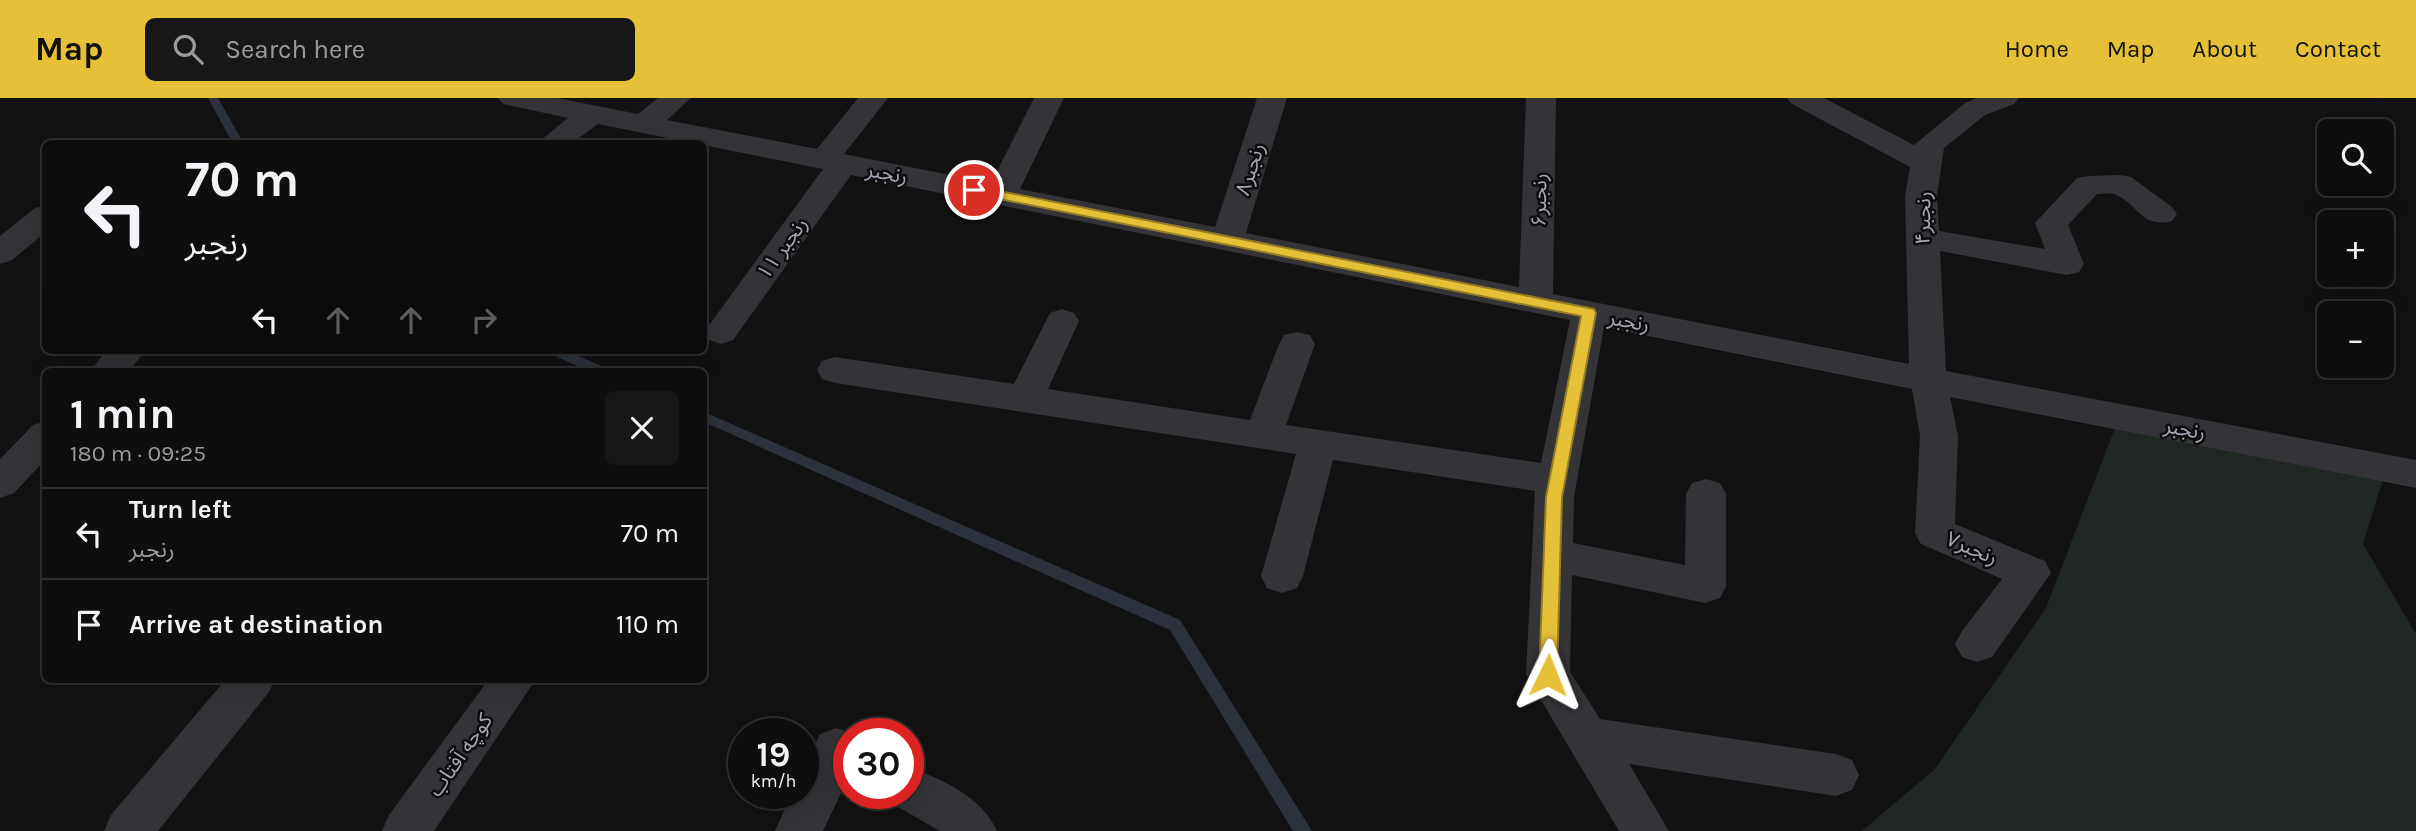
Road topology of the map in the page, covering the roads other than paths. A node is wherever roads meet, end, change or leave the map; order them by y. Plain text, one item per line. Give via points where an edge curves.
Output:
1 (513, 98) edge
2 (676, 98) edge
3 (873, 98) edge
4 (1049, 98) edge
5 (1272, 98) edge
6 (1541, 98) edge
7 (1801, 98) edge
8 (1978, 102) edge
9 (578, 107) edge
10 (644, 124) junction
11 (687, 139) edge
12 (554, 140) edge
13 (707, 142) edge
14 (834, 162) junction
15 (1926, 163) junction
16 (1001, 195) junction
17 (2161, 214) dead end
18 (42, 218) edge
19 (1922, 238) junction
20 (1227, 240) junction
21 (0, 253) edge
22 (1536, 302) junction
23 (1588, 313) junction
24 (1062, 321) dead end
25 (721, 332) dead end
26 (1297, 344) dead end
27 (124, 354) edge
28 (111, 368) edge
29 (835, 370) dead end
30 (1928, 380) junction
31 (1025, 399) junction
32 (1263, 435) junction
33 (1318, 443) junction
34 (2416, 474) edge
35 (1557, 480) junction
36 (1706, 494) dead end
37 (1552, 555) junction
38 (1282, 576) dead end
39 (1977, 644) dead end
40 (250, 683) edge
41 (511, 683) edge
42 (1587, 737) junction
43 (833, 755) edge
44 (1836, 775) dead end
45 (924, 797) edge
46 (128, 831) edge
47 (406, 831) edge
48 (799, 831) edge
49 (974, 831) edge
50 (1645, 831) edge

1 - 9 street, رنجبر
2 - 10 street
3 - 14 street, رنجبر ۱۱
4 - 16 street
5 - 20 street, رنجبر۸
6 - 22 street, رنجبر۶
7 - 15 street
8 - 15 street, رنجبر۴ via 1929,145
9 - 10 street, رنجبر
9 - 12 street
10 - 11 street, رنجبر
13 - 14 street, رنجبر
14 - 16 street, رنجبر
14 - 25 street, رنجبر ۱۱
15 - 19 street, رنجبر۴ via 1920,196
16 - 20 street, رنجبر
17 - 19 street via 2120,184 2088,186 2051,223 2067,264
18 - 21 street
19 - 30 street, رنجبر۴
20 - 22 street, رنجبر
22 - 23 street, رنجبر
23 - 30 street, رنجبر
23 - 35 street
24 - 31 street
26 - 32 street
27 - 28 street
29 - 31 street
30 - 34 street, رنجبر
30 - 39 street, رنجبر۷ via 1938,436 1935,533 2030,573
31 - 32 street
32 - 33 street
33 - 35 street
33 - 38 street
35 - 37 street
36 - 37 street via 1705,586
37 - 42 street via 1548,675
40 - 46 street
41 - 47 street, کوچه آفتاب
42 - 44 street
42 - 50 street
43 - 48 street
45 - 49 street

